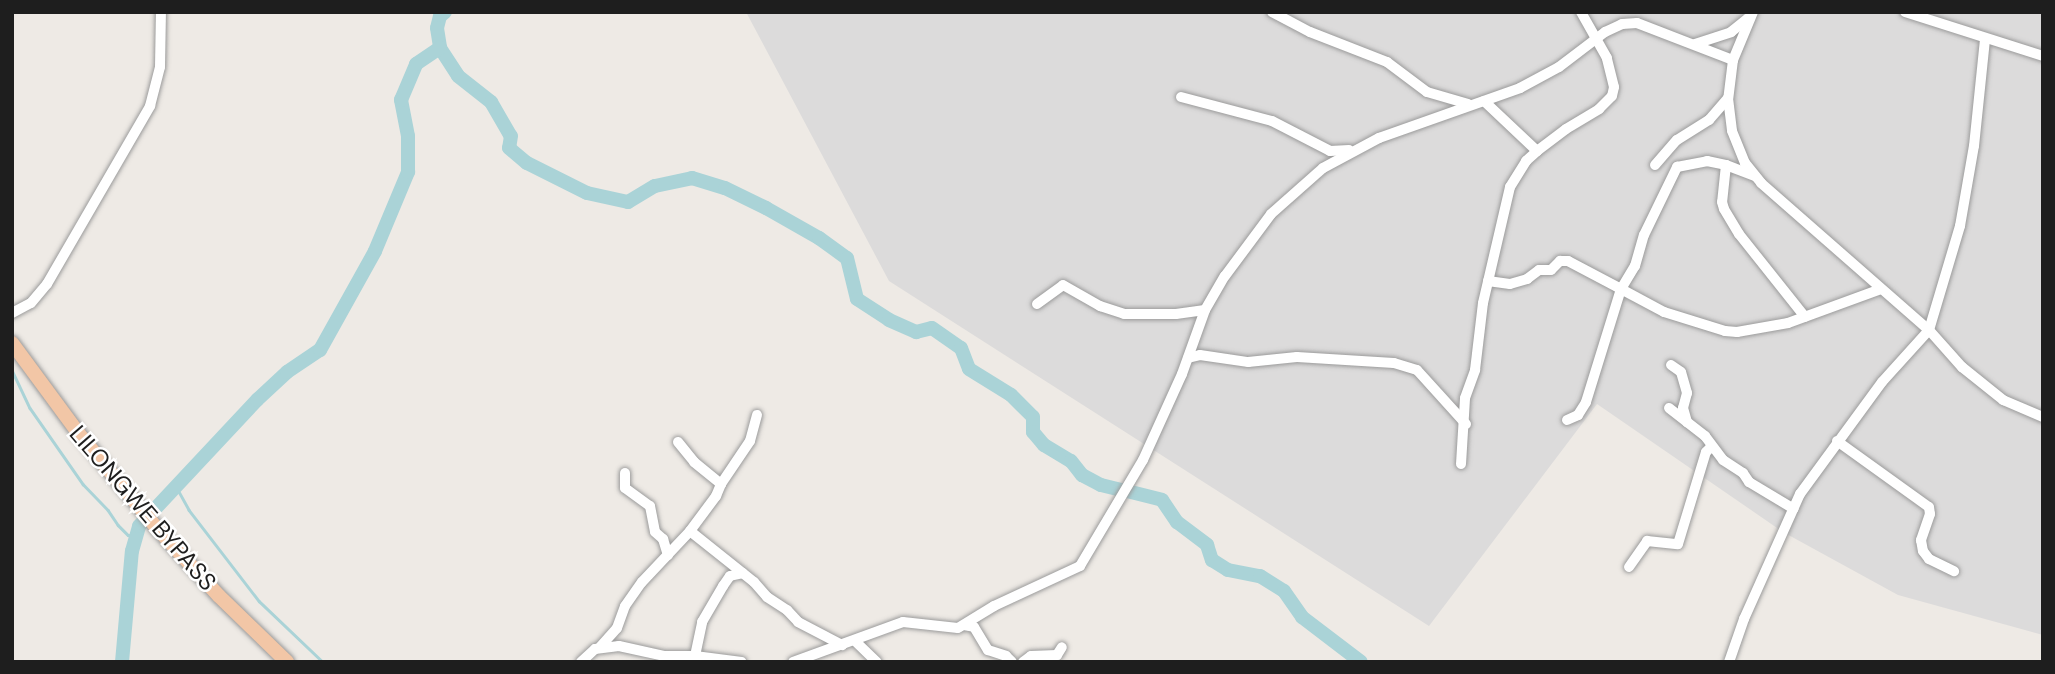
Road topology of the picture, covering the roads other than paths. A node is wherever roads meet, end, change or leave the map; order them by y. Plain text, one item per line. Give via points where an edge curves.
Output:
1 (161, 12) edge
2 (1272, 12) edge
3 (1581, 12) edge
4 (1753, 12) edge
5 (1905, 12) edge
6 (1637, 17) edge
7 (1598, 38) junction
8 (1985, 39) junction
9 (1695, 44) junction
10 (2043, 56) edge
11 (1733, 60) junction
12 (1181, 97) dead end
13 (1728, 98) junction
14 (1484, 101) junction
15 (1471, 105) junction
16 (1353, 150) junction
17 (1537, 152) junction
18 (1655, 164) dead end
19 (1726, 164) junction
20 (1755, 176) junction
21 (1488, 281) junction
22 (1620, 289) junction
23 (1881, 289) junction
24 (1037, 304) dead end
25 (1205, 310) junction
26 (12, 313) edge
27 (1805, 317) junction
28 (1929, 330) junction
29 (12, 343) edge
30 (1188, 358) junction
31 (1671, 365) dead end
32 (1669, 408) dead end
33 (757, 415) dead end
34 (2043, 417) edge
35 (1566, 419) dead end
36 (1687, 422) junction
37 (1465, 424) junction
38 (1837, 441) junction
39 (678, 442) dead end
40 (1711, 447) junction
41 (1461, 464) dead end
42 (625, 473) dead end
43 (721, 484) junction
44 (1794, 509) junction
45 (690, 531) junction
46 (668, 555) junction
47 (1629, 567) dead end
48 (1954, 571) dead end
49 (743, 573) junction
50 (964, 625) junction
51 (855, 641) junction
52 (842, 645) junction
53 (600, 647) junction
54 (1062, 647) dead end
55 (695, 656) junction
56 (287, 662) edge
57 (581, 662) edge
58 (742, 662) edge
59 (793, 662) edge
60 (877, 662) edge
61 (1012, 662) edge
62 (1023, 662) edge
63 (1729, 662) edge

1 - 26 street via 160,67 150,106 47,284 31,303
2 - 15 street via 1387,62 1427,92
3 - 7 street
4 - 9 street via 1731,32
4 - 11 street
5 - 8 street
6 - 7 street
6 - 9 street
7 - 14 street via 1559,67
7 - 17 street via 1611,71 1612,96
8 - 10 street
8 - 28 street via 1960,226
9 - 11 street
11 - 13 street
12 - 16 street via 1272,121 1330,151
13 - 18 street via 1709,120 1676,140
13 - 20 street via 1737,148
14 - 15 street
14 - 17 street
15 - 16 street
16 - 25 street via 1305,182 1271,214
17 - 21 street via 1510,187
19 - 20 street
19 - 22 street via 1698,162 1677,167 1644,234 1636,266
19 - 27 street via 1724,209
20 - 23 street
21 - 22 street via 1510,284 1568,261
21 - 37 street via 1475,370 1465,398
22 - 27 street via 1664,312 1725,331
22 - 35 street via 1586,402 1578,415
23 - 27 street
23 - 28 street
24 - 25 street via 1063,285 1124,314
25 - 30 street
28 - 34 street via 1962,367 2003,400
28 - 38 street
29 - 56 main road, LILONGWE BYPASS via 71,425 156,527
30 - 37 street via 1200,355 1248,362 1297,357 1394,363 1417,370
30 - 50 street via 1143,460 1080,566
31 - 36 street via 1681,372 1687,393 1683,408
32 - 36 street
33 - 43 street via 750,441
36 - 40 street
37 - 41 street
38 - 44 street
38 - 48 street via 1929,506 1923,551
39 - 43 street
40 - 44 street via 1749,482
40 - 47 street via 1678,544 1647,541
42 - 46 street via 625,488 650,506
43 - 45 street
44 - 63 street
45 - 46 street
45 - 49 street
46 - 53 street via 631,596 617,628
49 - 52 street via 797,622
49 - 55 street via 730,576 702,622
50 - 51 street via 950,628 903,622
50 - 61 street via 974,627 988,650
51 - 52 street
51 - 60 street
52 - 59 street
53 - 55 street
53 - 57 street
54 - 62 street via 1057,655 1031,656
55 - 58 street

